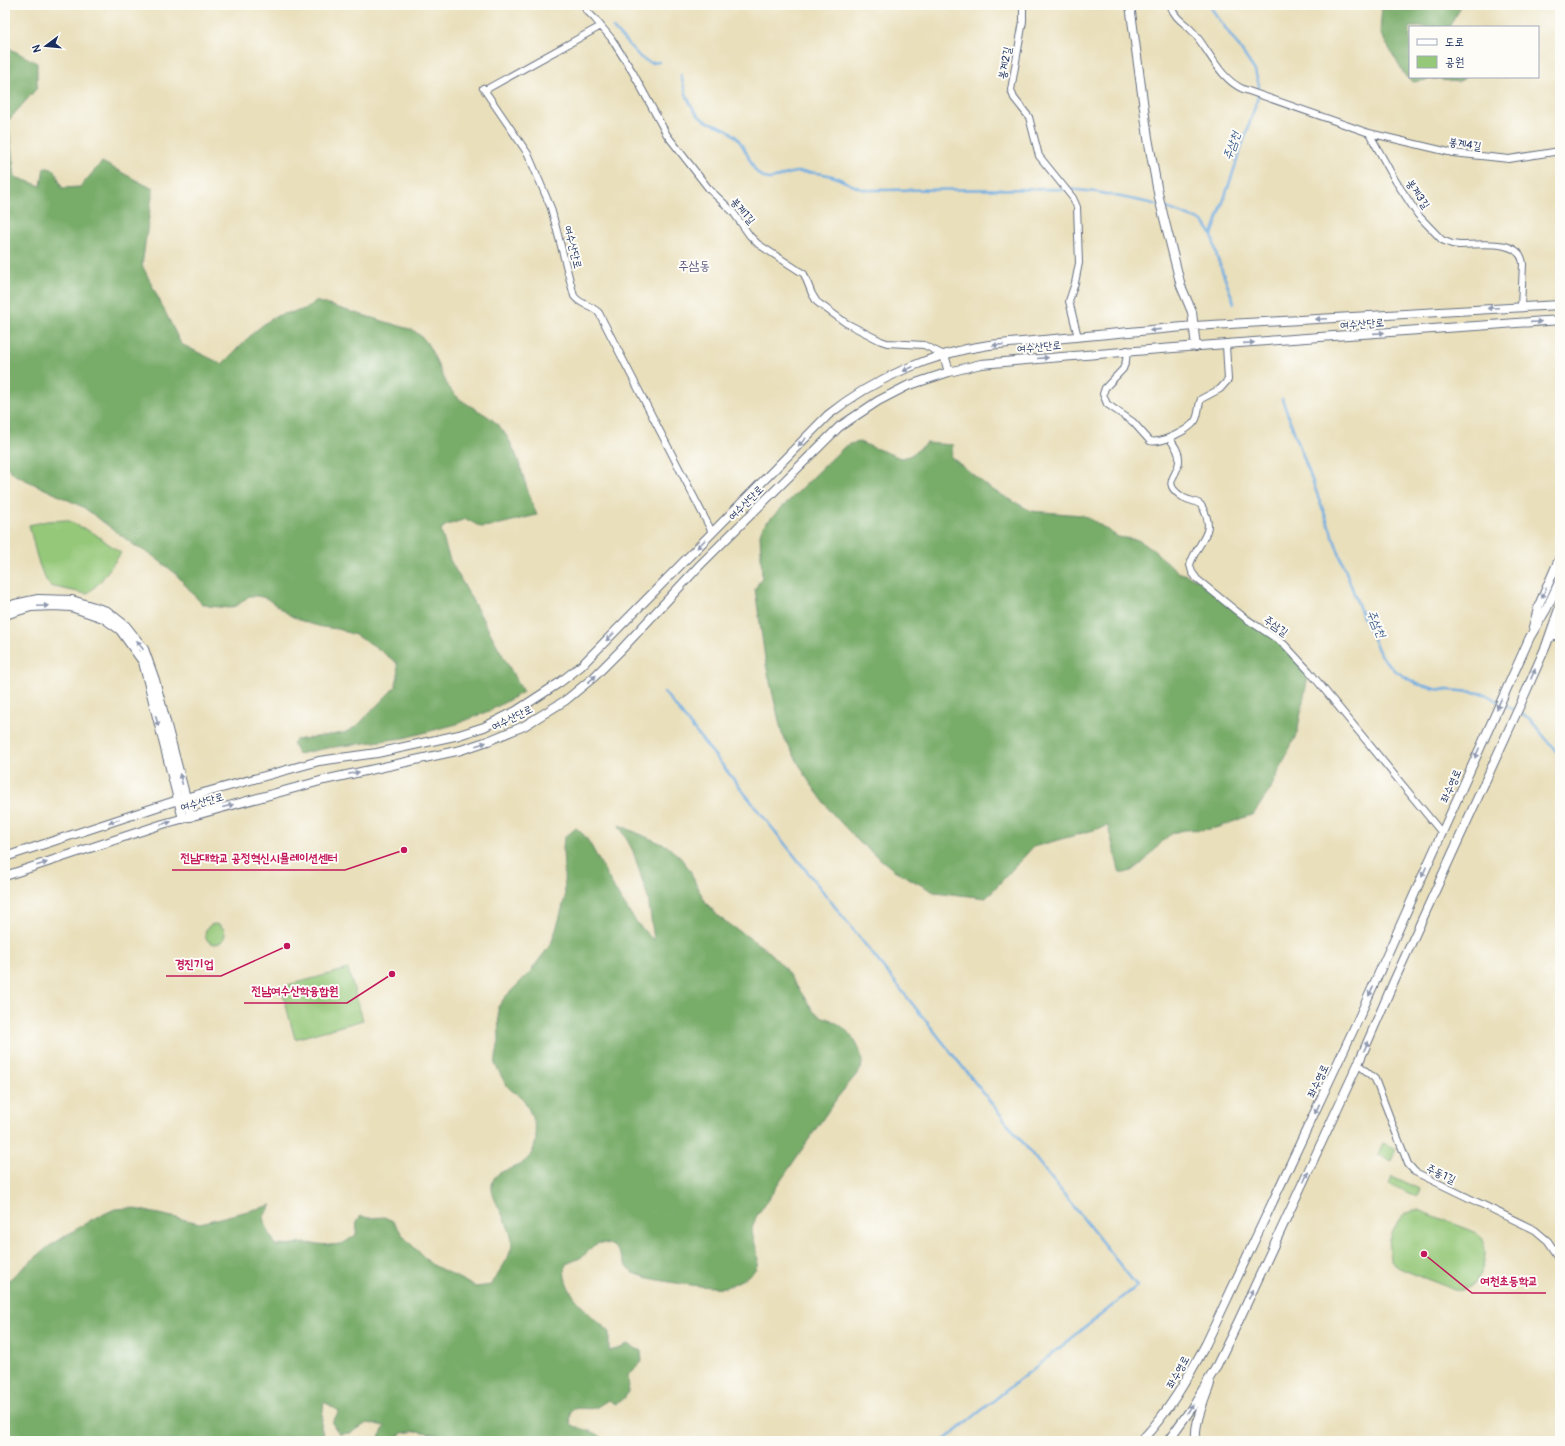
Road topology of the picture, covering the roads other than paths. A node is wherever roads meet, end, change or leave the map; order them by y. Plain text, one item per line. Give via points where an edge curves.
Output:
1 (584, 5) edge
2 (1023, 5) edge
3 (1130, 5) edge
4 (1170, 5) edge
5 (601, 26) junction
6 (1368, 133) junction
7 (1560, 151) edge
8 (1560, 305) edge
9 (1520, 307) junction
10 (1560, 320) edge
11 (1194, 326) junction
12 (1078, 337) junction
13 (1226, 344) junction
14 (1196, 347) junction
15 (1127, 350) junction
16 (944, 355) junction
17 (949, 372) junction
18 (1169, 438) junction
19 (712, 532) junction
20 (1560, 557) edge
21 (1560, 580) edge
22 (1560, 606) edge
23 (5, 608) edge
24 (5, 615) edge
25 (1560, 624) edge
26 (1530, 638) junction
27 (1546, 646) junction
28 (182, 799) junction
29 (187, 818) junction
30 (1442, 833) junction
31 (5, 857) edge
32 (5, 876) edge
33 (1358, 1064) junction
34 (1560, 1259) edge
35 (1215, 1369) junction
36 (1141, 1441) edge
37 (1168, 1441) edge
38 (1196, 1441) edge

1 - 5 street, 봉계1길
2 - 12 street, 봉계2길 via 1023,21 1011,90 1029,117 1039,156 1073,198 1077,207 1080,258 1069,301
3 - 11 street via 1159,198
4 - 6 street via 1176,17 1192,31 1227,79 1235,85
5 - 16 street, 봉계1길 via 632,71 668,135 709,189 733,212 758,244 804,274 817,302 846,323 881,341 924,345
5 - 19 street, 여수산단로 via 484,89 528,154 551,208 574,296 599,313
6 - 7 street, 봉계4길 via 1453,153 1505,159
6 - 9 street, 봉계3길 via 1412,207 1442,240 1459,245 1508,246 1519,252 1523,264
8 - 9 street, 여수산단로
9 -> 11 street, 여수산단로
13 -> 10 street, 여수산단로
11 -> 12 street, 여수산단로
11 - 14 street
12 -> 16 street, 여수산단로 via 989,345
13 - 14 street, 여수산단로
13 - 18 street via 1229,376 1227,382 1216,392 1203,397 1195,420
14 - 15 street, 여수산단로
17 -> 15 street, 여수산단로 via 981,364
15 - 18 street via 1123,369 1104,389 1106,402 1133,422 1150,441
16 - 17 street
16 -> 19 street, 여수산단로 via 884,380 828,415
29 -> 17 street, 여수산단로 via 324,780 461,750 524,726 566,700 599,672 700,565 839,427 896,392 919,381
18 - 30 street, 주삼길 via 1179,456 1178,466 1170,480 1171,484 1181,496 1201,505 1208,521 1208,532 1190,565 1194,576 1245,618 1284,644
19 -> 28 street, 여수산단로 via 580,666 516,711 484,727 459,735 377,753 319,761
20 -> 26 street via 1539,605
21 - 26 street
22 - 27 street
28 -> 23 street via 155,680 144,648 126,626 107,611 69,600 38,599
24 -> 28 street via 31,607 71,607 104,618 120,630 143,662
25 - 27 street
26 -> 30 street, 좌수영로
33 -> 27 street
28 - 29 street
28 -> 31 street, 여수산단로
32 -> 29 street, 여수산단로
30 -> 36 street, 좌수영로 via 1356,1024 1206,1344 1179,1394
33 - 34 street, 주동1길 via 1375,1079 1408,1164 1415,1172 1535,1230 1548,1241
35 -> 33 street
37 -> 35 street
35 - 38 street via 1197,1422

